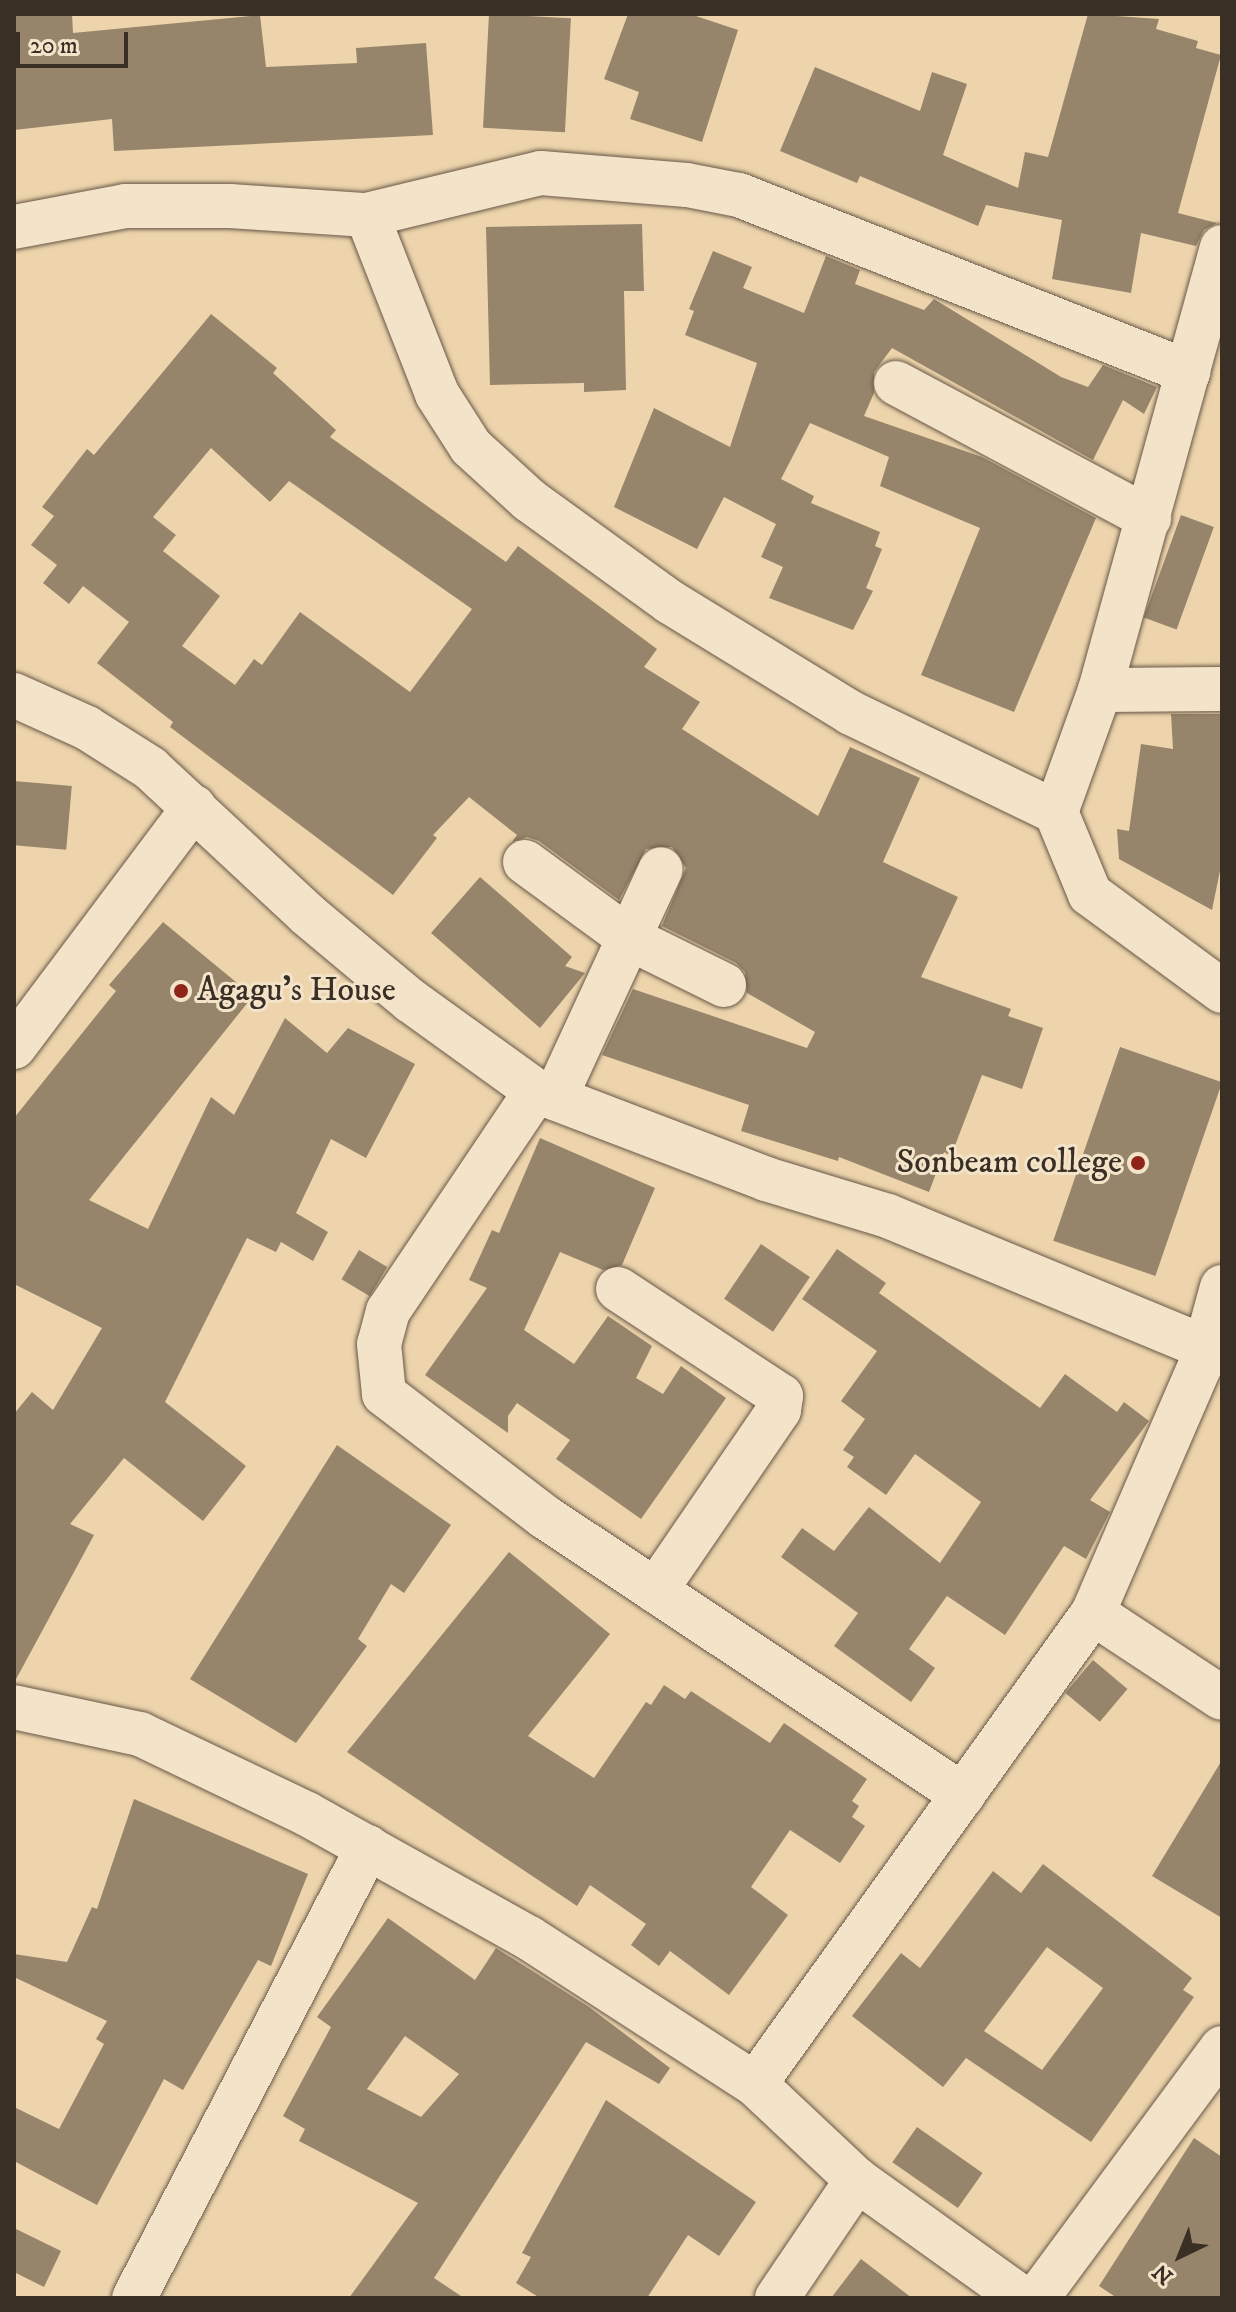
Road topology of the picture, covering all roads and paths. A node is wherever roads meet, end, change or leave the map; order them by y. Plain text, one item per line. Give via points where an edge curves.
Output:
1 (367, 215) junction
2 (14, 227) edge
3 (1222, 247) edge
4 (1188, 372) junction
5 (896, 383) dead end
6 (1149, 518) junction
7 (1222, 689) edge
8 (1100, 690) junction
9 (14, 695) edge
10 (194, 807) junction
11 (1056, 812) junction
12 (525, 862) dead end
13 (661, 869) dead end
14 (629, 938) junction
15 (724, 985) dead end
16 (1222, 991) edge
17 (14, 1047) edge
18 (545, 1095) junction
19 (1222, 1287) edge
20 (618, 1289) dead end
21 (1209, 1362) edge
22 (655, 1591) junction
23 (1093, 1613) junction
24 (1222, 1698) edge
25 (14, 1707) edge
26 (963, 1795) junction
27 (368, 1847) junction
28 (1222, 2048) edge
29 (755, 2084) junction
30 (857, 2180) junction
31 (134, 2298) edge
32 (777, 2298) edge
33 (1022, 2298) edge
34 (1037, 2298) edge

1 - 2 street via 125,206
1 - 4 street via 541,173 687,185 739,195
1 - 11 street via 437,394 471,447 529,500 670,602 851,713
3 - 4 street
4 - 6 street
5 - 6 street
6 - 8 street
7 - 8 street
8 - 11 street
9 - 10 street via 87,728 150,768
10 - 17 street
10 - 18 street via 308,915 411,1001
11 - 16 street via 1090,894
12 - 14 street
13 - 14 street
14 - 15 street
14 - 18 street
18 - 21 street via 766,1179 888,1216
18 - 22 street via 388,1311 379,1344 384,1394 545,1517
19 - 21 street
20 - 22 street via 781,1396 779,1410
21 - 23 street
22 - 26 street
23 - 24 street
23 - 26 street
25 - 27 street via 140,1734
26 - 29 street
27 - 29 street via 529,1938
27 - 31 street
28 - 34 street
29 - 30 street
30 - 32 street
30 - 33 street

